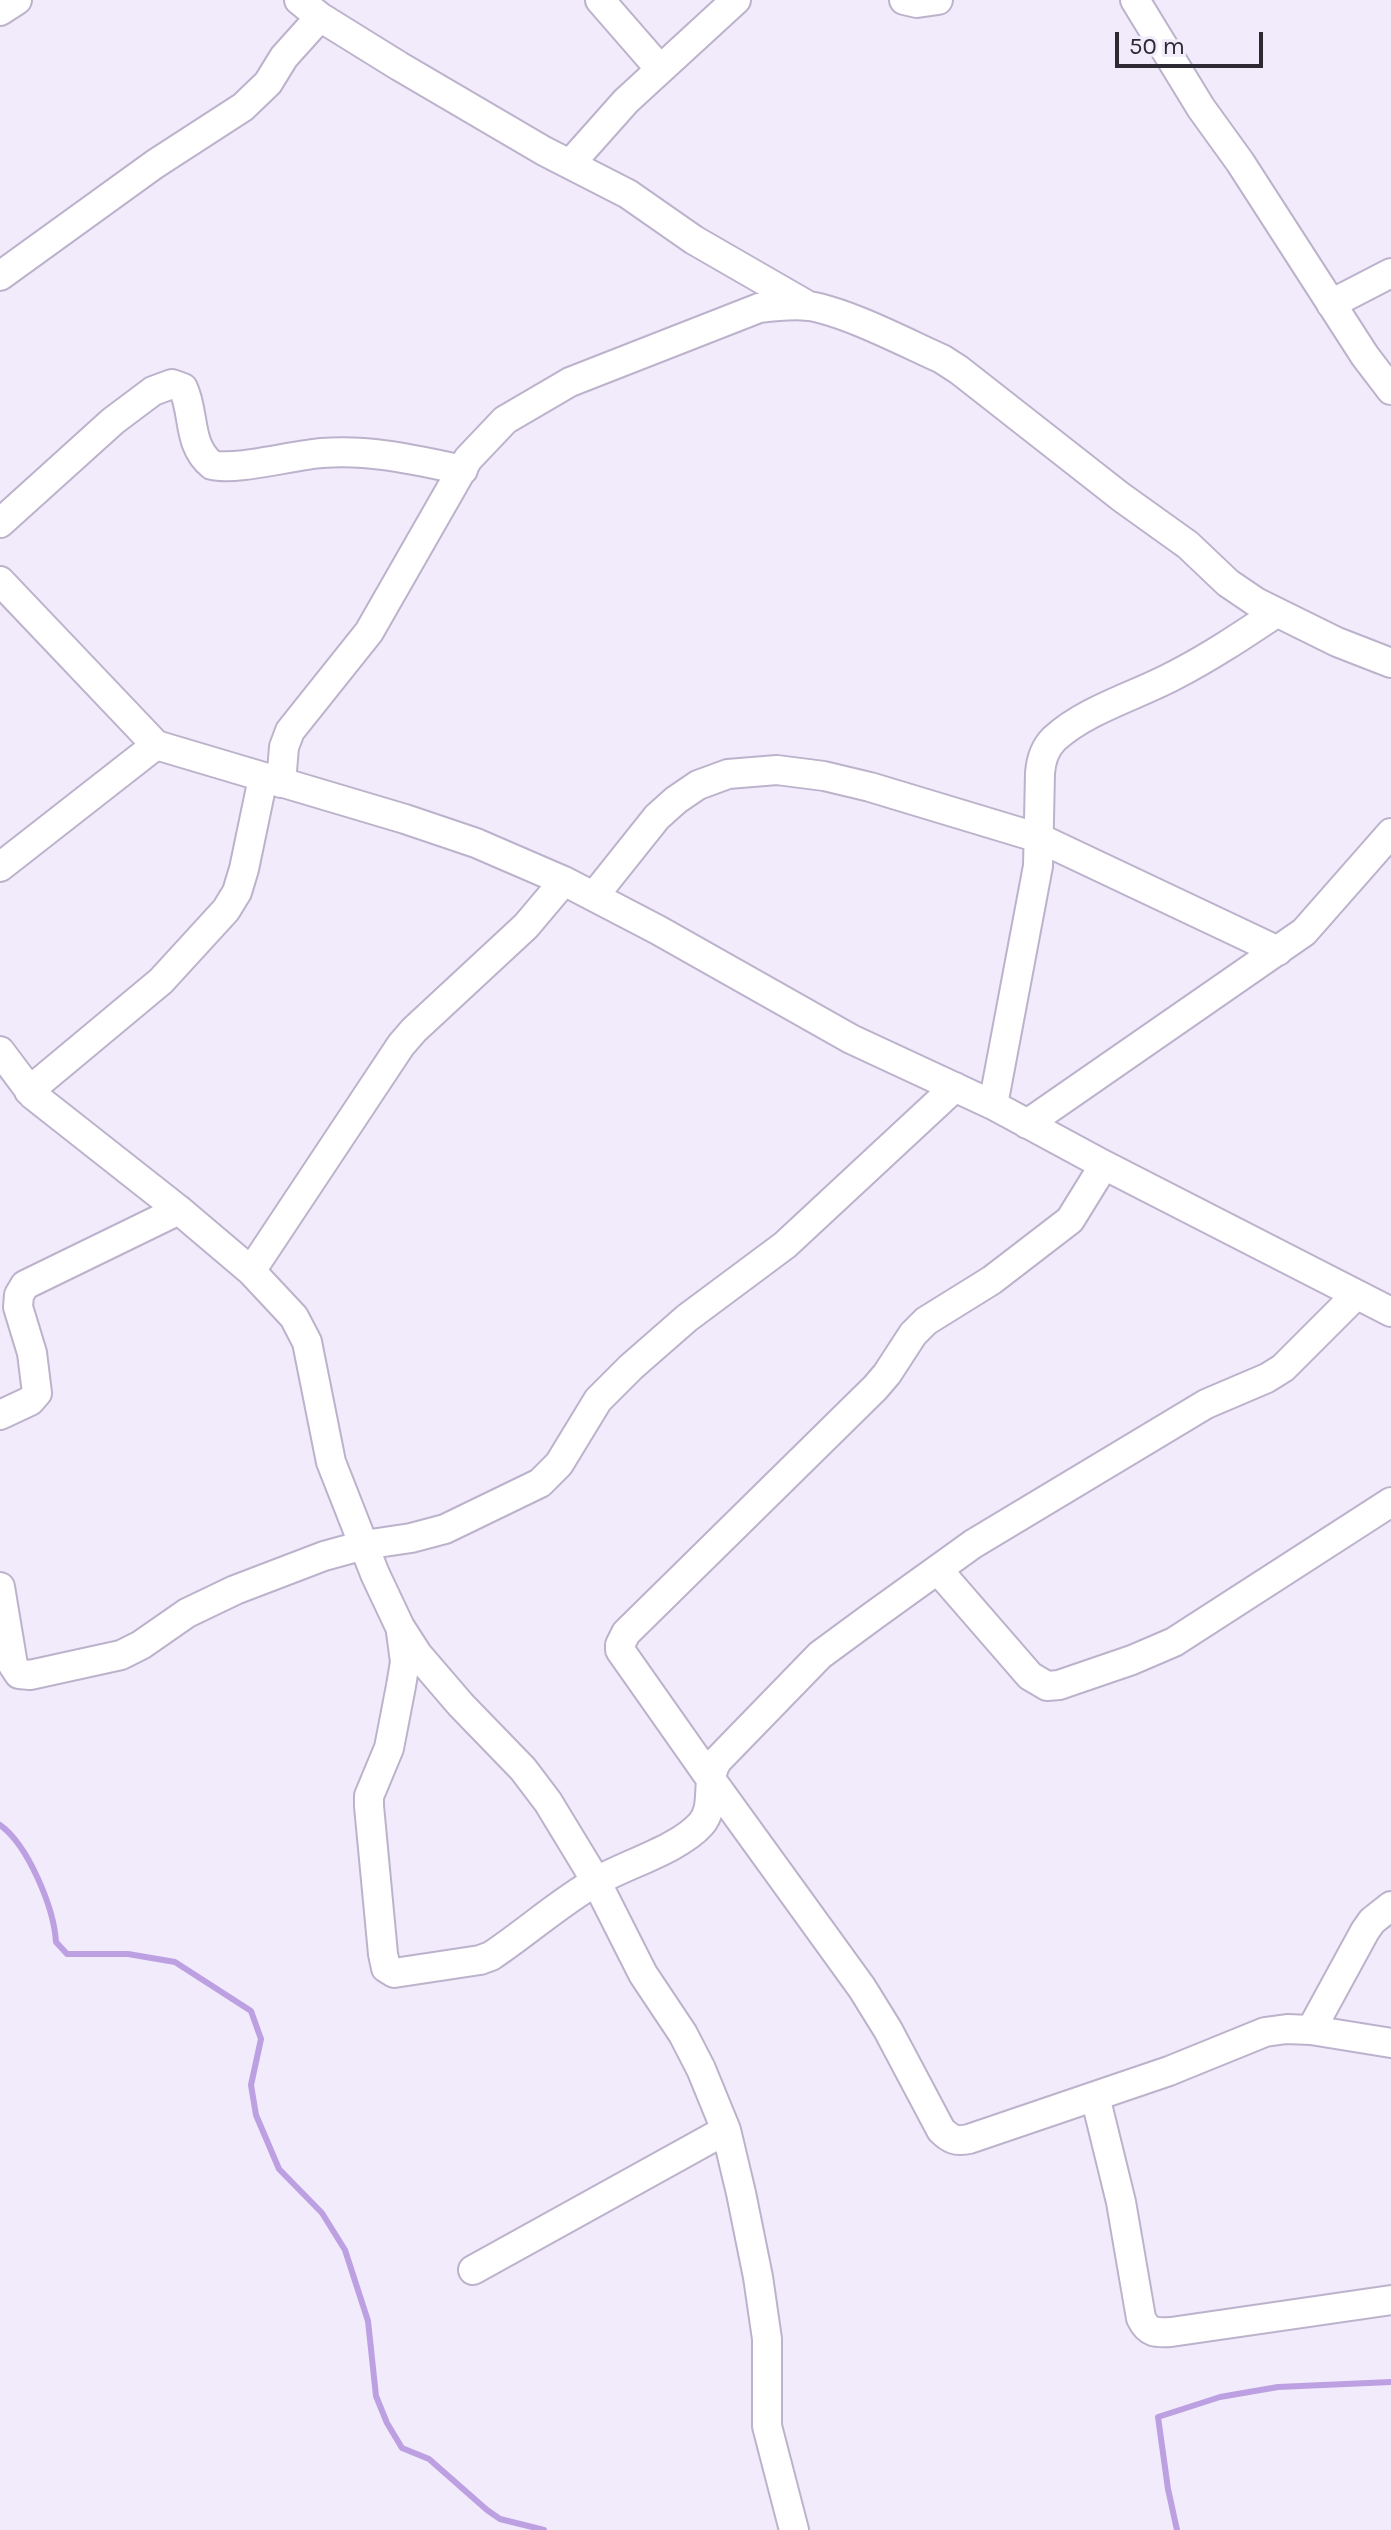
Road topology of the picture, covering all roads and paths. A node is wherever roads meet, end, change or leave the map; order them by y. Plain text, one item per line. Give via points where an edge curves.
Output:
1 (17, 0) edge
2 (600, 0) edge
3 (736, 0) edge
4 (904, 0) edge
5 (938, 0) edge
6 (1135, 0) edge
7 (310, 9) edge
8 (0, 11) edge
9 (660, 69) junction
10 (570, 164) junction
11 (1391, 273) edge
12 (0, 276) edge
13 (1331, 304) junction
14 (810, 306) junction
15 (1391, 390) edge
16 (463, 470) junction
17 (0, 523) edge
18 (0, 581) edge
19 (1276, 613) junction
20 (1391, 663) edge
21 (156, 745) junction
22 (272, 781) junction
23 (1391, 833) edge
24 (1039, 838) junction
25 (0, 867) edge
26 (564, 881) junction
27 (594, 896) junction
28 (1278, 951) junction
29 (0, 1051) edge
30 (955, 1087) junction
31 (29, 1091) junction
32 (993, 1105) junction
33 (1027, 1124) junction
34 (1104, 1165) junction
35 (179, 1210) junction
36 (251, 1271) junction
37 (1356, 1295) junction
38 (1391, 1312) edge
39 (0, 1415) edge
40 (1391, 1502) edge
41 (364, 1545) junction
42 (938, 1570) junction
43 (0, 1587) edge
44 (400, 1627) junction
45 (710, 1778) junction
46 (596, 1881) junction
47 (1391, 1906) edge
48 (1311, 2030) junction
49 (1391, 2043) edge
50 (1095, 2096) junction
51 (726, 2130) junction
52 (473, 2270) dead end
53 (1391, 2300) edge
54 (794, 2530) edge

1 - 8 street
2 - 9 street
3 - 9 street
4 - 5 street
6 - 13 street
7 - 10 street
7 - 12 street via 268,83 243,107
9 - 10 street
10 - 14 street
11 - 13 street
13 - 15 street
14 - 16 street via 759,308 570,382 505,420
14 - 19 street via 895,338 959,370 1188,545 1228,583
16 - 17 street via 352,451 212,465 192,431 183,388 172,384 153,391 113,421
16 - 22 street via 369,632 285,739
18 - 21 street
19 - 20 street
19 - 24 street via 1195,665 1054,739 1041,760
21 - 22 street
21 - 25 street
22 - 26 street via 476,843
22 - 31 street via 237,892 226,910 161,981
23 - 28 street via 1320,916
24 - 27 street via 855,783 748,770 713,779 676,800
24 - 28 street
24 - 32 street
26 - 27 street
26 - 36 street via 526,926 401,1045
27 - 30 street via 851,1039
28 - 33 street
29 - 31 street
30 - 32 street
30 - 41 street via 785,1245 631,1367 598,1400 559,1464 540,1483 445,1529
31 - 35 street
32 - 33 street
33 - 34 street
34 - 37 street
34 - 45 street via 1070,1220 992,1280 926,1321 875,1388 622,1639 623,1657
35 - 36 street
35 - 39 street via 25,1285 18,1307 37,1393
36 - 41 street via 302,1330 331,1462
37 - 38 street
37 - 42 street via 1283,1368 1206,1404
40 - 42 street via 1174,1642 1059,1685 1047,1686 1030,1676
41 - 43 street via 208,1603 132,1651 30,1675 19,1674 13,1665
41 - 44 street
42 - 45 street via 820,1655 718,1760
44 - 46 street via 461,1705 523,1769 566,1827
44 - 46 street via 405,1662 401,1686 389,1748 369,1796 388,1971 491,1956
45 - 46 street via 708,1810 701,1824 680,1840
45 - 50 street via 862,1988 949,2139 969,2139
46 - 51 street via 643,1974 689,2046
47 - 48 street via 1365,1931
48 - 49 street
48 - 50 street via 1265,2032
50 - 53 street via 1145,2327 1171,2332
51 - 52 street
51 - 54 street via 767,2339 767,2426

